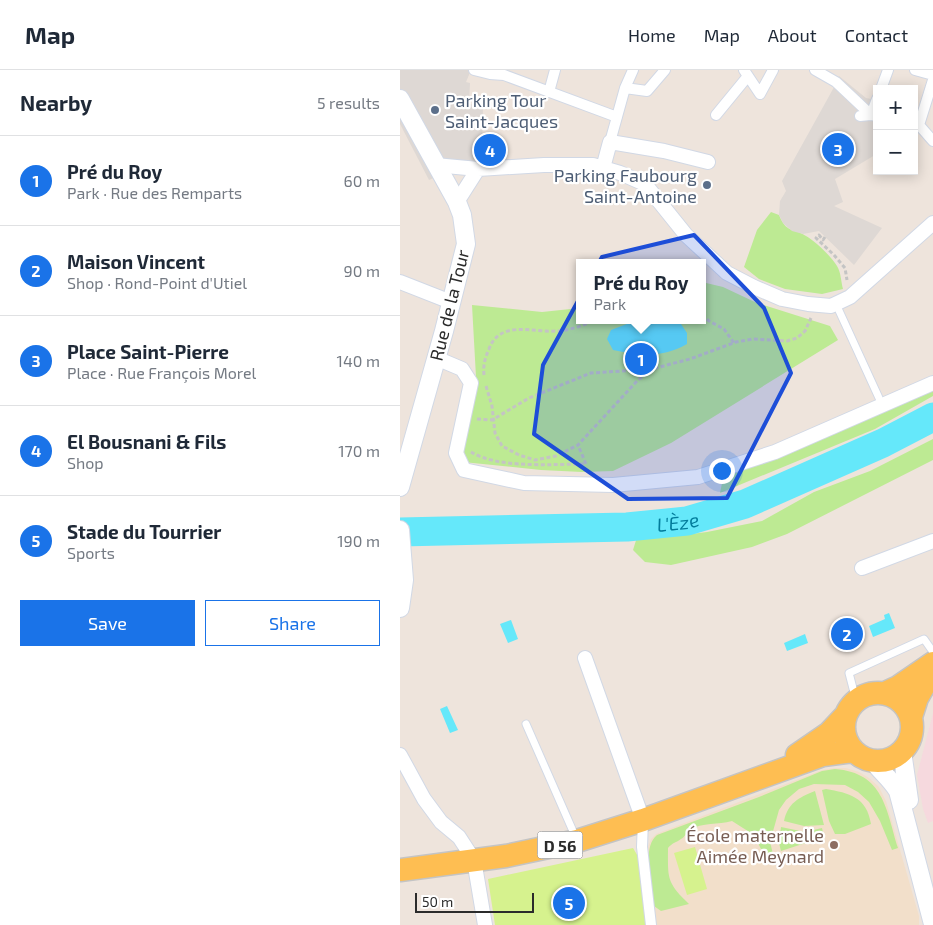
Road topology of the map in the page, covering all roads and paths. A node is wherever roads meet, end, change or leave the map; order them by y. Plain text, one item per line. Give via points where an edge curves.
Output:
1 (474, 70) edge
2 (555, 70) edge
3 (633, 70) edge
4 (665, 70) edge
5 (773, 70) edge
6 (816, 70) edge
7 (888, 70) edge
8 (914, 70) edge
9 (746, 73) edge
10 (933, 75) edge
11 (933, 80) edge
12 (882, 85) edge
13 (625, 88) junction
14 (549, 92) junction
15 (400, 99) edge
16 (873, 114) edge
17 (716, 115) dead end
18 (873, 115) edge
19 (860, 116) dead end
20 (616, 117) junction
21 (918, 122) edge
22 (918, 126) edge
23 (933, 141) edge
24 (610, 142) junction
25 (708, 162) dead end
26 (436, 164) junction
27 (478, 168) junction
28 (603, 168) junction
29 (457, 202) junction
30 (933, 223) edge
31 (825, 237) dead end
32 (400, 282) edge
33 (850, 297) junction
34 (451, 302) junction
35 (836, 304) junction
36 (817, 305) junction
37 (706, 319) edge
38 (588, 324) edge
39 (734, 343) junction
40 (436, 358) junction
41 (652, 369) junction
42 (933, 383) edge
43 (880, 398) dead end
44 (464, 418) junction
45 (492, 420) junction
46 (578, 445) junction
47 (467, 449) dead end
48 (400, 488) edge
49 (400, 530) edge
50 (933, 541) edge
51 (862, 568) dead end
52 (401, 603) edge
53 (933, 652) edge
54 (585, 658) dead end
55 (933, 663) edge
56 (933, 670) edge
57 (885, 693) junction
58 (850, 708) junction
59 (911, 717) junction
60 (526, 724) dead end
61 (853, 751) junction
62 (902, 751) junction
63 (400, 755) edge
64 (873, 761) junction
65 (761, 777) junction
66 (643, 820) junction
67 (577, 841) junction
68 (474, 860) junction
69 (405, 868) edge
70 (933, 886) edge
71 (933, 924) edge
72 (485, 925) edge
73 (651, 925) edge

1 - 14 street via 504,75
2 - 14 street
3 - 13 street
4 - 13 street via 647,91
5 - 9 street via 760,94
6 - 16 street via 836,82
7 - 12 street
8 - 10 street
9 - 17 street
11 - 21 street
13 - 20 street
14 - 20 street
15 - 26 street, Rue de la Tour
18 - 19 street
20 - 24 street
22 - 23 street
24 - 25 street via 664,150
24 - 28 street
26 - 27 street
26 - 29 street, Rue de la Tour
27 - 28 street via 593,165
27 - 29 street
28 - 36 street via 645,184 686,235 727,273 782,299
29 - 34 street, Rue de la Tour via 466,244
30 - 33 street
31 - 33 path via 823,240 819,235 816,238 845,268
32 - 34 street
33 - 35 street
34 - 40 street, Rue de la Tour
35 - 36 street
35 - 43 lane
36 - 39 path via 805,332 797,338
37 - 39 path via 724,329
38 - 45 path via 557,331 515,328 500,334 491,344 483,366
39 - 41 path
40 - 44 street via 462,369 471,383
40 - 48 street, Rue de la Tour
41 - 45 path via 591,372 529,398
41 - 46 path
42 - 44 street via 775,452 698,478 613,485 524,483 464,470 456,453
44 - 45 path
45 - 46 path via 502,446 535,460 556,456
46 - 47 path via 586,464 524,464 478,456
49 - 52 street via 404,580
50 - 51 street
53 - 58 lane via 924,639 849,673
54 - 66 street
55 - 57 main road
56 - 59 main road via 917,698
57 - 58 main road via 871,693
57 - 59 main road via 901,701
58 - 61 main road via 843,726 847,743
58 - 65 main road, D 56 via 829,733
59 - 62 main road via 911,736
60 - 67 lane
61 - 64 main road
61 - 65 main road, D 56 via 823,755
62 - 64 main road via 884,761
62 - 70 street via 915,832
63 - 68 street via 424,799
64 - 71 street via 898,791
65 - 66 main road, D 56
66 - 67 main road, D 56
66 - 73 street via 642,847
67 - 68 main road, D 56
68 - 69 main road
68 - 72 street

